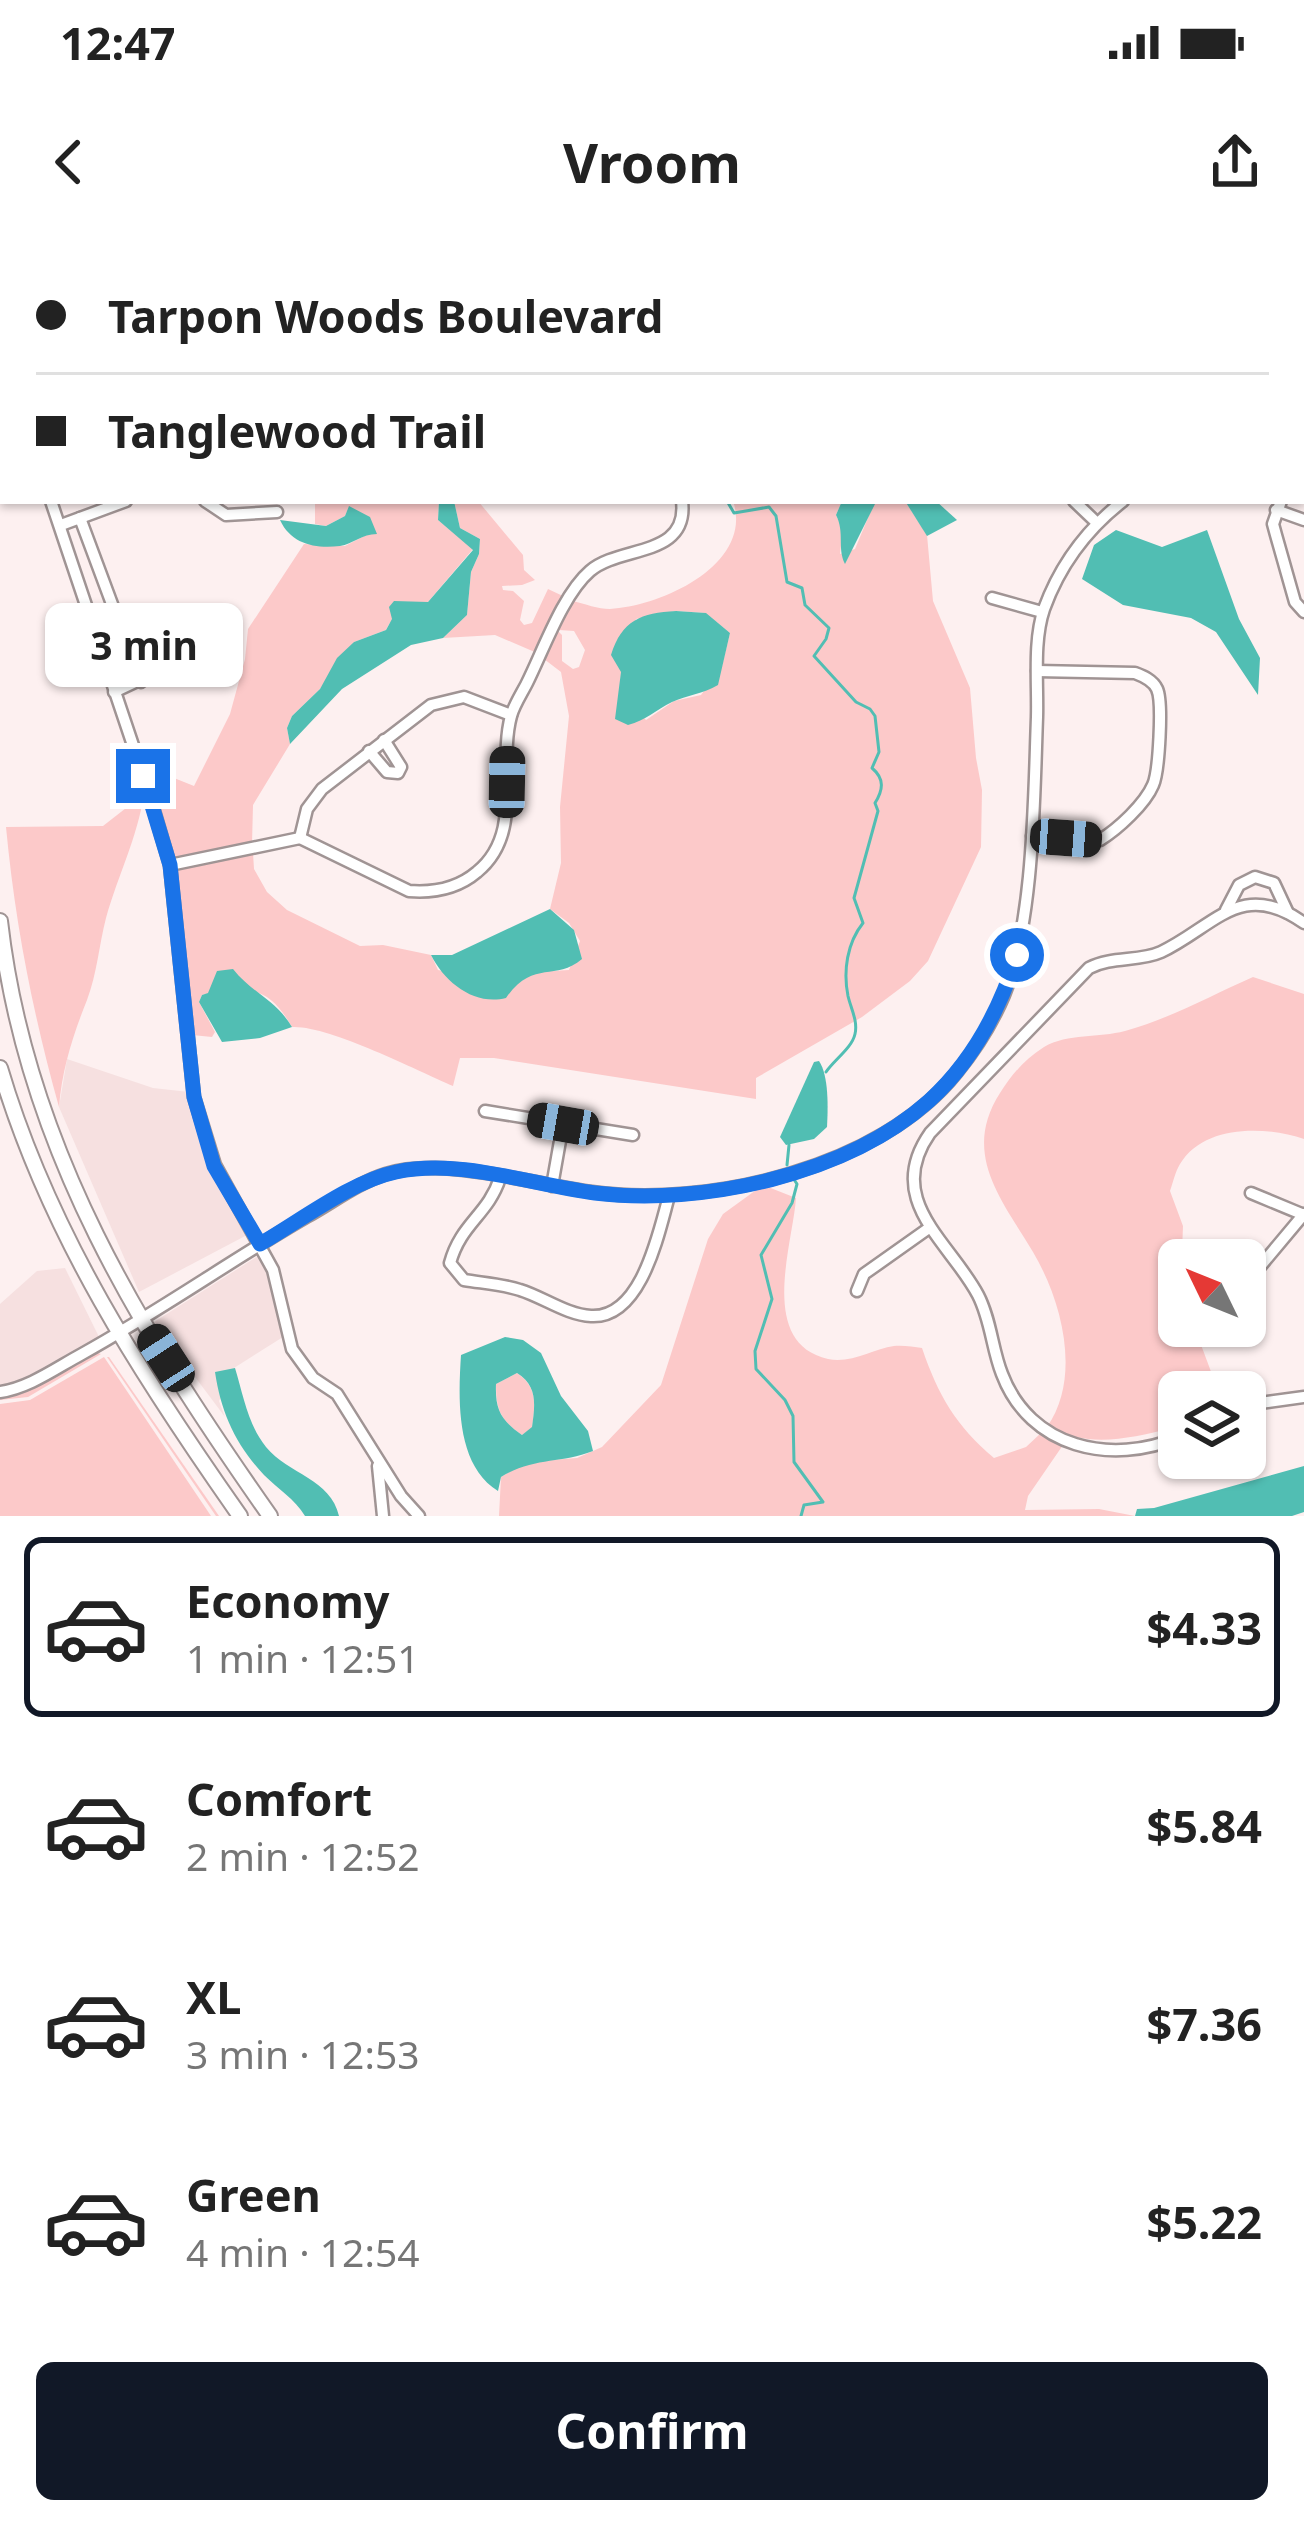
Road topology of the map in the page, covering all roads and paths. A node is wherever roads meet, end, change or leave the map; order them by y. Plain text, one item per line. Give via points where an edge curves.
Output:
1 (52, 504) edge
2 (118, 504) edge
3 (210, 504) edge
4 (682, 504) edge
5 (1077, 504) edge
6 (1119, 504) edge
7 (1279, 506) edge
8 (277, 512) dead end
9 (80, 518) junction
10 (1304, 520) edge
11 (1096, 522) junction
12 (61, 525) junction
13 (992, 598) dead end
14 (1042, 612) junction
15 (1304, 612) edge
16 (167, 667) dead end
17 (1037, 670) junction
18 (141, 682) junction
19 (114, 692) junction
20 (511, 715) junction
21 (384, 740) junction
22 (369, 752) junction
23 (1032, 836) junction
24 (300, 838) junction
25 (170, 865) junction
26 (1226, 910) junction
27 (1288, 913) junction
28 (0, 921) edge
29 (1304, 923) edge
30 (0, 1068) edge
31 (484, 1111) dead end
32 (563, 1124) junction
33 (633, 1135) dead end
34 (500, 1178) junction
35 (553, 1186) junction
36 (1251, 1193) dead end
37 (669, 1196) junction
38 (1304, 1215) edge
39 (929, 1228) junction
40 (260, 1244) junction
41 (1266, 1260) edge
42 (857, 1291) dead end
43 (141, 1319) junction
44 (118, 1334) junction
45 (0, 1392) edge
46 (1304, 1397) edge
47 (1266, 1402) edge
48 (1158, 1443) edge
49 (378, 1460) junction
50 (240, 1516) edge
51 (270, 1516) edge
52 (382, 1516) edge
53 (418, 1516) edge

1 - 12 street
2 - 9 street
3 - 8 street via 226,515
4 - 20 street via 666,542 607,560 578,583
5 - 11 street
6 - 11 street
7 - 10 street
7 - 15 street via 1276,535
9 - 12 street
9 - 18 street
11 - 14 street
12 - 19 street
13 - 14 street
14 - 17 street
16 - 18 street
17 - 23 street
17 - 23 street via 1135,673 1157,689 1159,705 1152,789 1110,834
18 - 19 street
19 - 25 street
20 - 21 street via 452,697
20 - 24 street via 503,836 470,878 409,890
21 - 22 street
21 - 22 street via 398,773
22 - 24 street via 315,797
23 - 37 street via 1004,995 928,1102 839,1155 732,1188
24 - 25 street
25 - 40 street via 194,1097 214,1166
26 - 27 street via 1253,904
26 - 27 street via 1239,885 1255,877 1274,883
26 - 39 street via 1156,954 1089,968 979,1080 918,1158 914,1186
27 - 29 street
28 - 43 main road via 42,1114
30 - 44 main road via 53,1214
31 - 32 street
32 - 33 street
32 - 35 street
34 - 35 street
34 - 37 street via 491,1204 456,1240 450,1263 464,1280 518,1288 591,1316 617,1307 637,1287
34 - 40 street via 422,1168 382,1175
35 - 37 street
36 - 38 street
38 - 41 street
39 - 42 street via 864,1274
39 - 48 street via 976,1292 1009,1390 1040,1428 1106,1451
40 - 43 street
40 - 49 street via 280,1289 292,1349 337,1394
43 - 44 street
43 - 51 main road
44 - 45 street
44 - 50 main road
46 - 47 street
49 - 52 street
49 - 53 street

